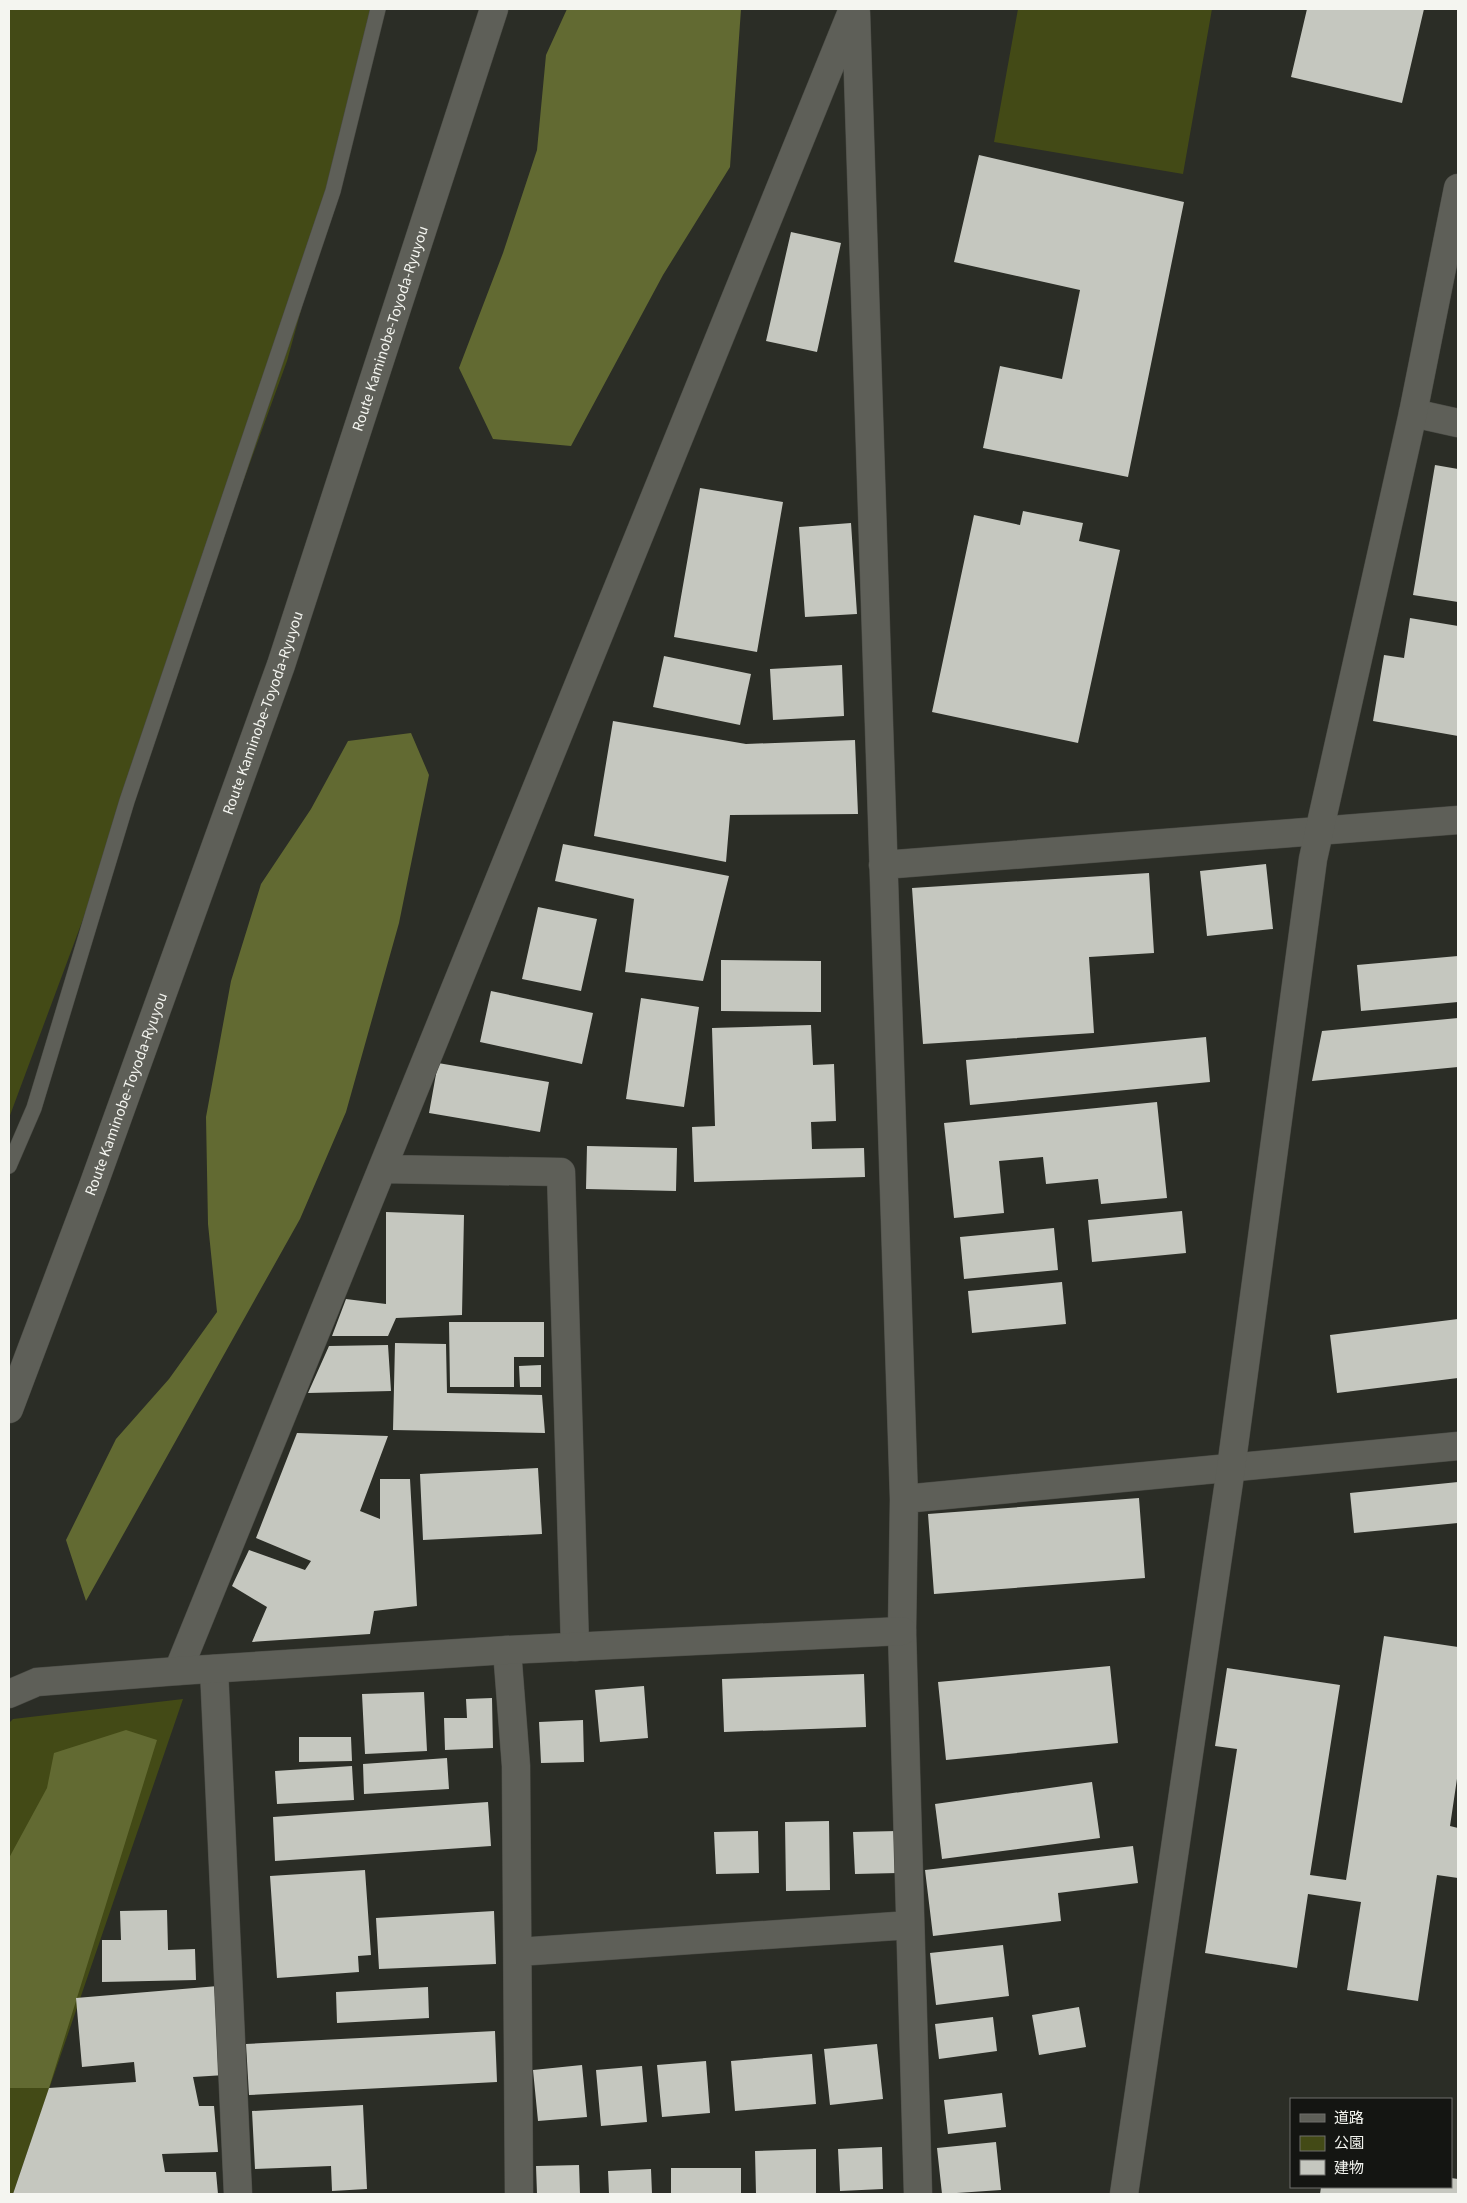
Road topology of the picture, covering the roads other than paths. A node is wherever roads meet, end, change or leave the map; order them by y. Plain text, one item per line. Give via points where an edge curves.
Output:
1 (378, 9) edge
2 (494, 9) edge
3 (854, 9) edge
4 (1458, 188) edge
5 (1413, 413) junction
6 (1458, 423) edge
7 (1458, 820) edge
8 (1319, 832) junction
9 (883, 865) junction
10 (9, 1166) edge
11 (382, 1169) junction
12 (9, 1409) edge
13 (1458, 1446) edge
14 (1231, 1468) junction
15 (904, 1499) junction
16 (902, 1631) junction
17 (575, 1647) junction
18 (507, 1650) junction
19 (214, 1669) junction
20 (178, 1671) junction
21 (9, 1694) edge
22 (910, 1926) junction
23 (518, 1952) junction
24 (238, 2194) edge
25 (519, 2194) edge
26 (918, 2194) edge
27 (1124, 2194) edge

1 - 10 lane via 333,191 127,801 34,1108
2 - 12 street, Route Kaminobe-Toyoda-Ryuyou via 281,665
3 - 9 street
3 - 11 street
4 - 5 street
5 - 6 street
5 - 8 street
7 - 8 street
8 - 9 street
8 - 14 street
9 - 15 street
11 - 17 street via 561,1172
11 - 20 street
13 - 14 street
14 - 15 street
14 - 27 street
15 - 16 street
16 - 17 street
16 - 22 street
17 - 18 street
18 - 19 street
18 - 23 street via 516,1766
19 - 20 street
19 - 24 street
20 - 21 street via 37,1682
22 - 23 street
22 - 26 street
23 - 25 street

